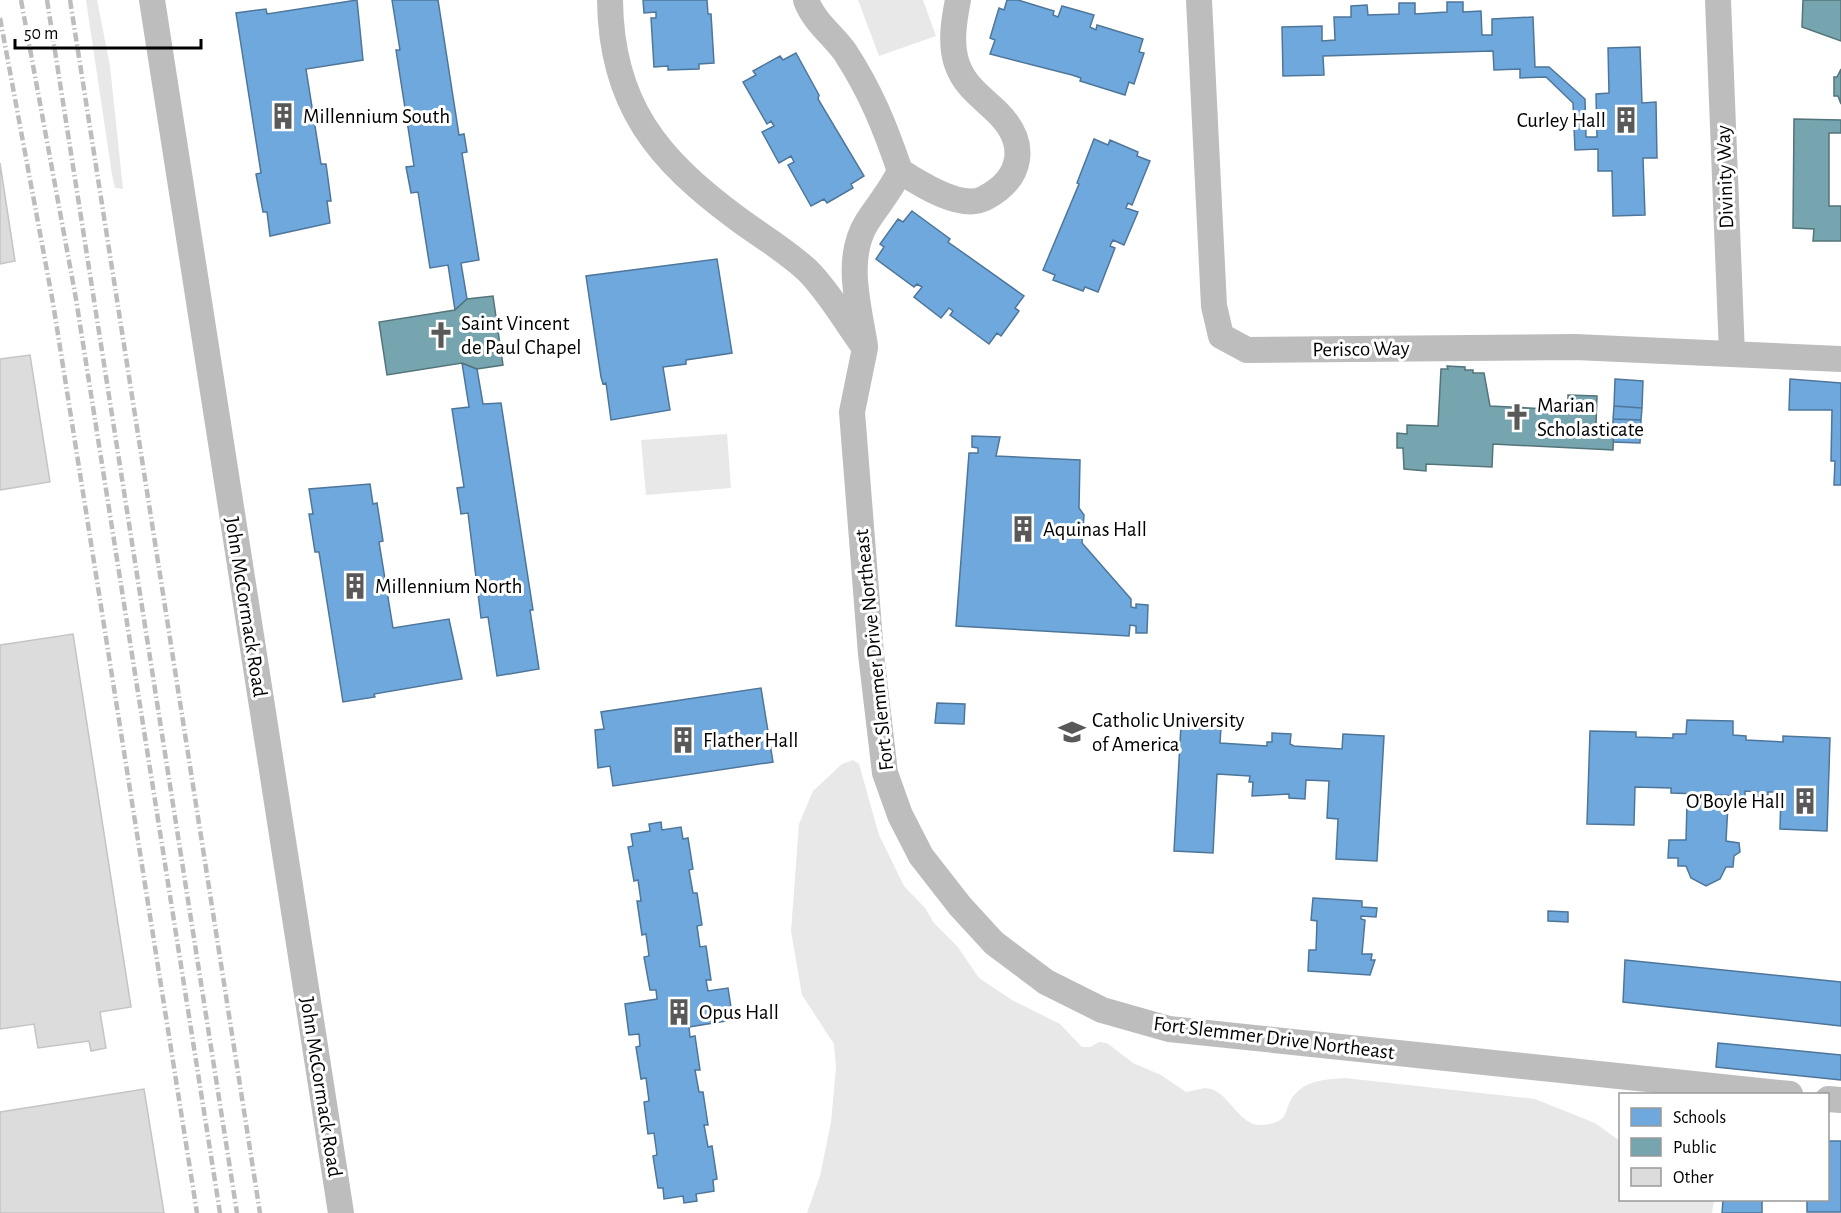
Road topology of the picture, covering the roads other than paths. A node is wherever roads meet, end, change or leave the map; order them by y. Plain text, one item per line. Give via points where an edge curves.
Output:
1 (152, 0) edge
2 (610, 0) edge
3 (806, 0) edge
4 (958, 0) edge
5 (1199, 0) edge
6 (1718, 0) edge
7 (900, 171) junction
8 (865, 348) junction
9 (1732, 354) junction
10 (1841, 359) edge
11 (1771, 1093) edge
12 (341, 1213) edge

1 - 12 street, John McCormack Road
2 - 8 street via 616,56 629,97 641,124 660,151 695,186 809,272
3 - 7 street via 821,27 843,50 879,110
4 - 7 street via 954,33 957,65 975,95 998,113 1013,134 1018,153 1016,170 1001,190 981,200 942,195
5 - 9 street, Perisco Way via 1214,306 1221,336 1247,351 1575,347
6 - 9 street, Divinity Way
7 - 8 street, Fort Slemmer Drive Northeast via 866,223 854,252
8 - 11 street, Fort Slemmer Drive Northeast via 852,412 871,654 885,773 921,856 994,943 1046,982 1102,1010 1169,1029
9 - 10 street, Perisco Way

